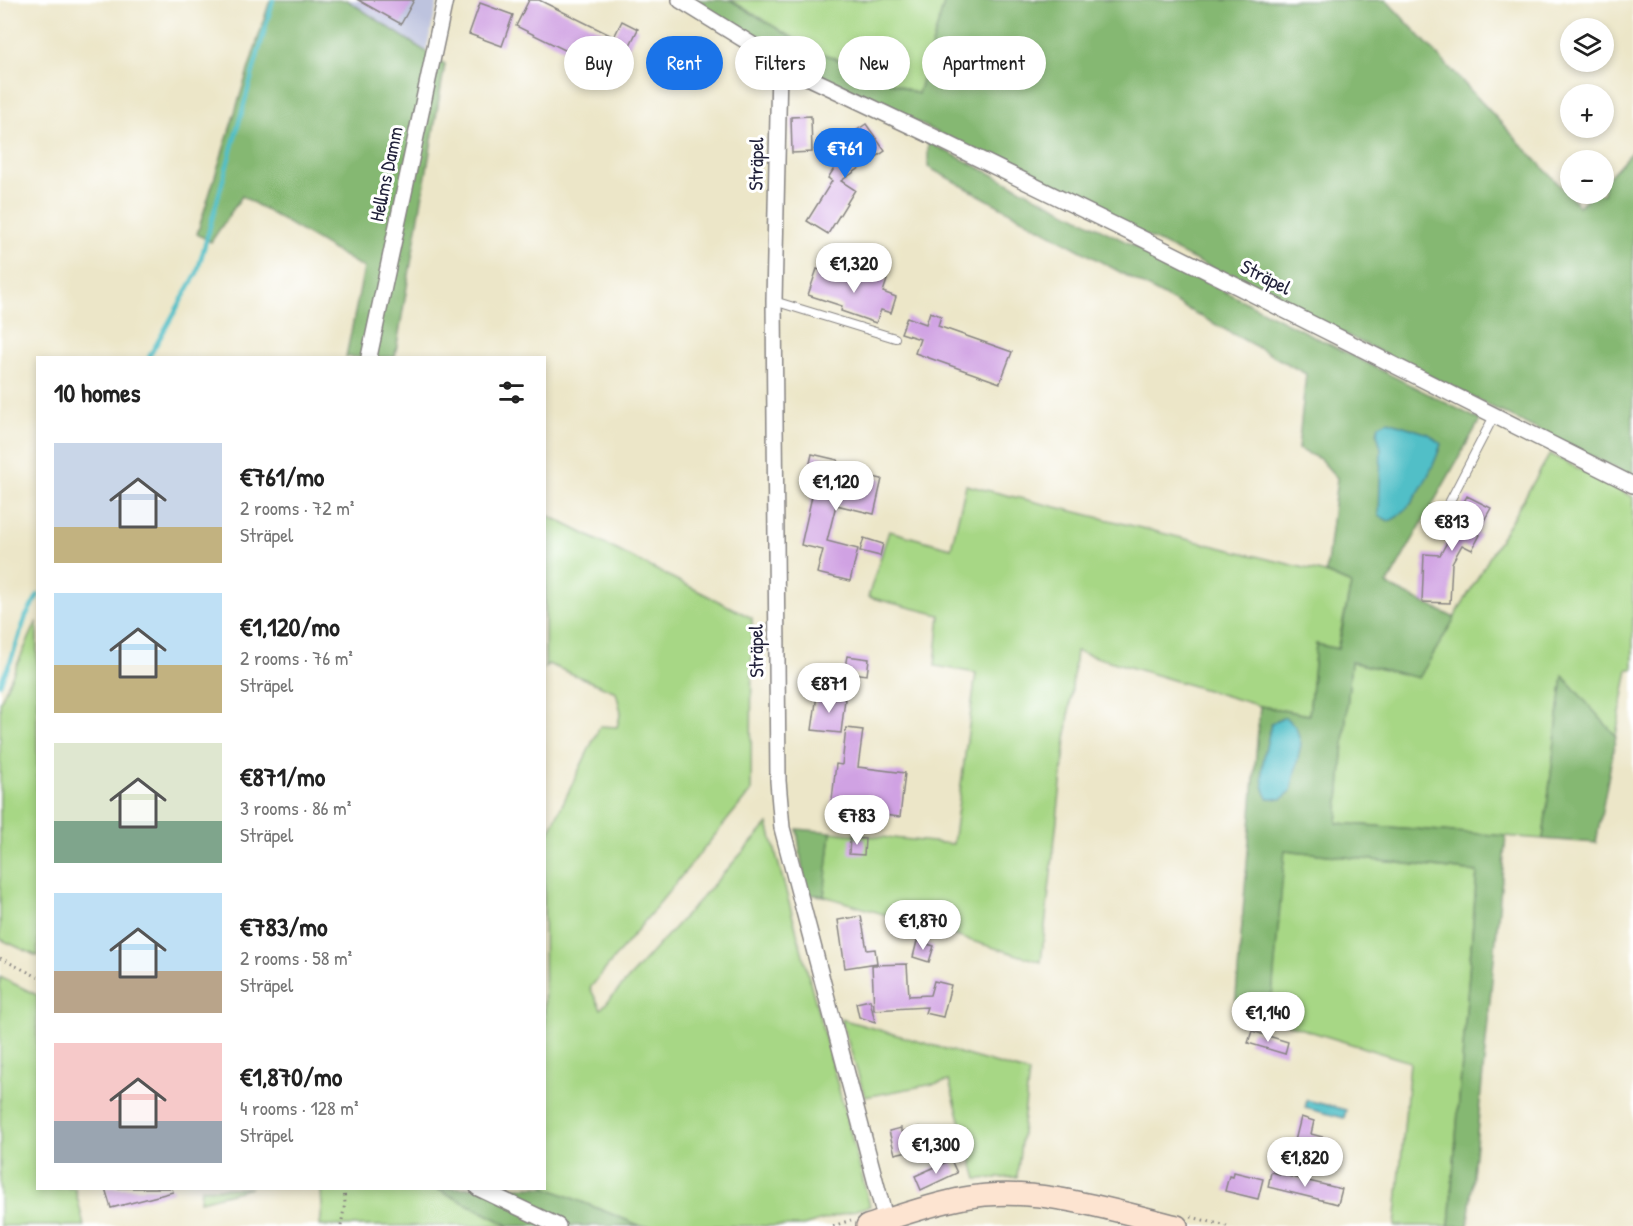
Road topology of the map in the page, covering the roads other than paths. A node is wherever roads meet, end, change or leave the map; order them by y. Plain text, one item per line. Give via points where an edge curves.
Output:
1 (445, 0) edge
2 (680, 0) edge
3 (738, 36) edge
4 (826, 87) edge
5 (779, 90) edge
6 (774, 301) junction
7 (895, 338) dead end
8 (369, 356) edge
9 (1494, 416) junction
10 (1633, 485) edge
11 (1437, 526) dead end
12 (482, 1190) edge
13 (875, 1223) edge
14 (558, 1226) edge
15 (1177, 1226) edge

1 - 8 street, Hellms Damm
2 - 3 street, Sträpel
4 - 9 street, Sträpel via 1138,237
5 - 6 street, Sträpel
6 - 7 lane
6 - 13 street, Sträpel via 778,781 782,828 883,1210
9 - 10 street, Sträpel
9 - 11 lane
12 - 14 street
13 - 15 street via 964,1198 1008,1194 1068,1200

